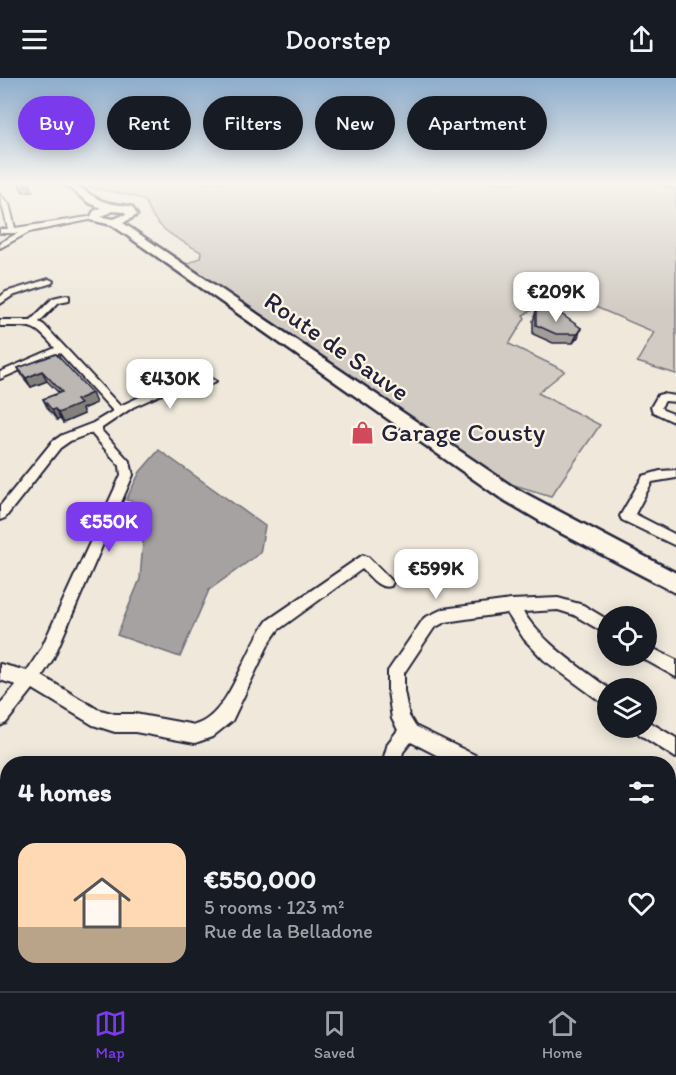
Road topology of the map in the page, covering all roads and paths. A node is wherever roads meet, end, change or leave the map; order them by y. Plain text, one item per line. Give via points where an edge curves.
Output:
1 (11, 226) edge
2 (55, 226) edge
3 (124, 226) edge
4 (12, 230) junction
5 (28, 230) junction
6 (0, 231) edge
7 (0, 246) edge
8 (49, 281) dead end
9 (66, 298) dead end
10 (0, 301) edge
11 (0, 323) edge
12 (33, 323) junction
13 (61, 349) junction
14 (0, 376) edge
15 (211, 381) dead end
16 (676, 399) edge
17 (120, 412) junction
18 (676, 420) edge
19 (97, 426) junction
20 (676, 474) edge
21 (0, 515) edge
22 (676, 541) edge
23 (386, 582) dead end
24 (676, 584) edge
25 (511, 606) junction
26 (597, 621) edge
27 (657, 658) edge
28 (676, 669) edge
29 (0, 672) edge
30 (32, 679) junction
31 (597, 691) edge
32 (0, 717) edge
33 (409, 732) junction
34 (657, 736) edge
35 (676, 749) edge
36 (392, 756) edge
37 (458, 756) edge

1 - 4 street
2 - 5 street
3 - 24 main road, Route de Sauve via 190,276 506,492
4 - 5 street
4 - 6 street
5 - 7 street
8 - 10 street via 9,294
9 - 12 street via 56,300
11 - 12 street
12 - 13 street
13 - 14 street
13 - 17 street
15 - 17 street via 199,378 135,410
16 - 18 street via 662,397 656,407 658,412
17 - 19 street
19 - 21 street via 56,445
19 - 30 street via 96,432 126,465 127,475 51,646
20 - 22 street via 647,479 627,516
23 - 30 street via 363,561 273,625 226,715 206,731 195,734 115,723 93,716
25 - 26 street via 558,603
25 - 31 street via 529,634 550,655
25 - 33 street via 442,616 429,623 396,671 401,719
27 - 28 street
29 - 30 street
30 - 32 street
33 - 36 street via 399,739
33 - 37 street
34 - 35 street

